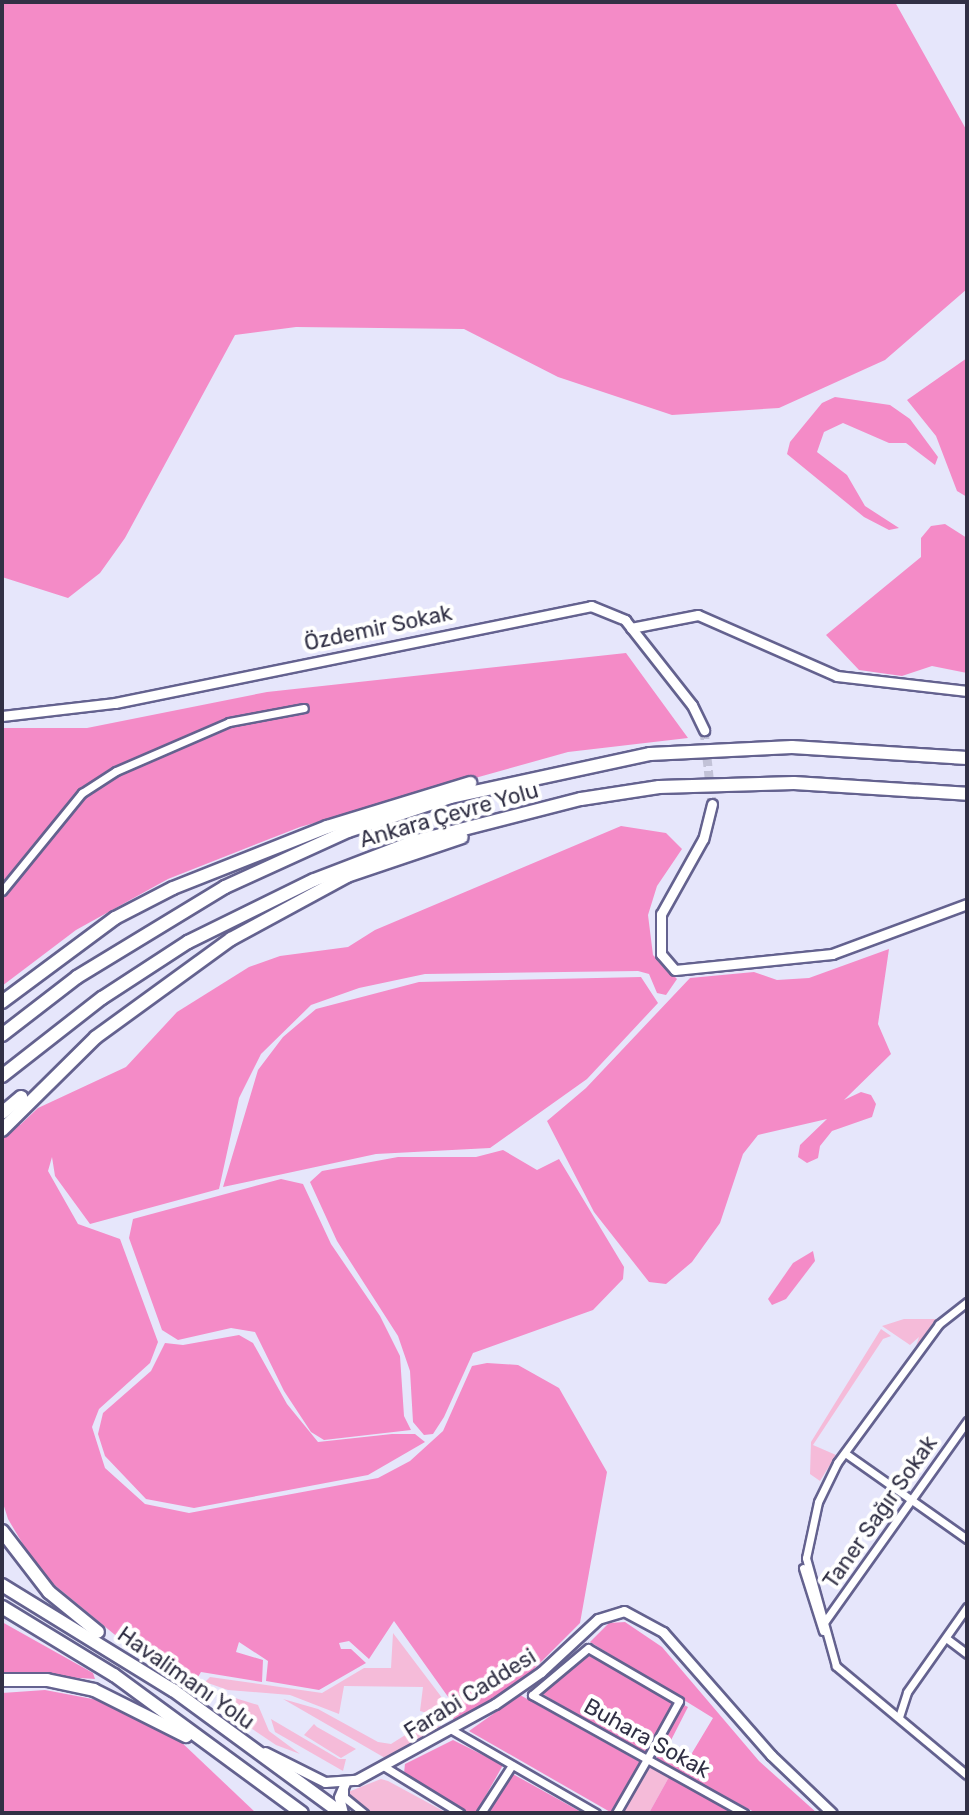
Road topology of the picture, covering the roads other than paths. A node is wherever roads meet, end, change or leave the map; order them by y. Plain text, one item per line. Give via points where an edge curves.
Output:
1 (631, 628) junction
2 (967, 691) edge
3 (304, 708) dead end
4 (2, 716) edge
5 (704, 730) tunnel mouth
6 (650, 754) junction
7 (967, 758) edge
8 (967, 794) edge
9 (581, 799) junction
10 (712, 804) tunnel mouth
11 (2, 891) edge
12 (967, 904) edge
13 (115, 918) junction
14 (2, 994) edge
15 (2, 1002) edge
16 (2, 1035) edge
17 (96, 1037) junction
18 (2, 1076) edge
19 (2, 1113) edge
20 (2, 1130) edge
21 (967, 1299) edge
22 (967, 1421) edge
23 (845, 1453) junction
24 (911, 1500) junction
25 (2, 1531) edge
26 (967, 1539) edge
27 (2, 1585) edge
28 (2, 1607) edge
29 (967, 1607) edge
30 (824, 1628) junction
31 (946, 1638) junction
32 (967, 1654) edge
33 (2, 1680) edge
34 (173, 1690) junction
35 (899, 1717) junction
36 (452, 1730) junction
37 (234, 1735) junction
38 (647, 1759) junction
39 (512, 1765) junction
40 (385, 1767) junction
41 (967, 1775) edge
42 (345, 1783) junction
43 (272, 1791) junction
44 (302, 1813) edge
45 (342, 1813) edge
46 (364, 1813) edge
47 (460, 1813) edge
48 (481, 1813) edge
49 (596, 1813) edge
50 (616, 1813) edge
51 (744, 1813) edge
52 (832, 1813) edge

1 - 2 street via 698,615 837,676
1 - 4 street, Özdemir Sokak via 612,611 568,608 115,703
1 - 5 street, Özdemir Sokak via 692,705
3 - 11 street via 229,722 116,771 82,793
6 - 7 highway, Ankara Çevre Yolu via 792,747
6 - 13 highway via 573,762 431,793 259,853
6 - 16 highway, Ankara Çevre Yolu via 451,797 310,847 151,929
8 - 9 highway, Ankara Çevre Yolu via 794,783 701,785
9 - 17 highway via 363,870 295,902 196,961
9 - 18 highway, Ankara Çevre Yolu via 413,842 258,905 143,969
10 - 12 street via 703,839 661,914 661,954 675,970 832,954
13 - 14 highway
13 - 15 highway
17 - 19 highway
17 - 20 highway
21 - 23 street via 939,1324
21 - 30 street via 937,1319 818,1490 803,1560 816,1619
22 - 24 street, Taner Sağır Sokak
23 - 24 street
23 - 30 street via 818,1502 808,1543 807,1564
24 - 26 street
24 - 30 street, Taner Sağır Sokak
25 - 34 highway via 55,1597
27 - 34 highway, Havalimanı Yolu
28 - 43 highway, Havalimanı Yolu via 114,1675
29 - 31 street
30 - 35 street via 836,1666
31 - 32 street
31 - 35 street via 907,1692
33 - 43 highway via 47,1680 113,1697
34 - 37 highway, Havalimanı Yolu
35 - 41 street via 920,1741
36 - 39 street
36 - 40 street, Farabi Caddesi
36 - 52 street, Farabi Caddesi via 541,1672 598,1619 624,1611 663,1632 771,1755
37 - 42 street via 316,1779
37 - 45 highway, Havalimanı Yolu
38 - 38 street, Buhara Sokak via 679,1701 593,1648 532,1695
38 - 50 street
38 - 51 street, Buhara Sokak
39 - 48 street
39 - 49 street
40 - 42 street, Farabi Caddesi
40 - 47 street
42 - 45 street via 339,1797
42 - 46 street via 343,1795
43 - 44 highway, Havalimanı Yolu

